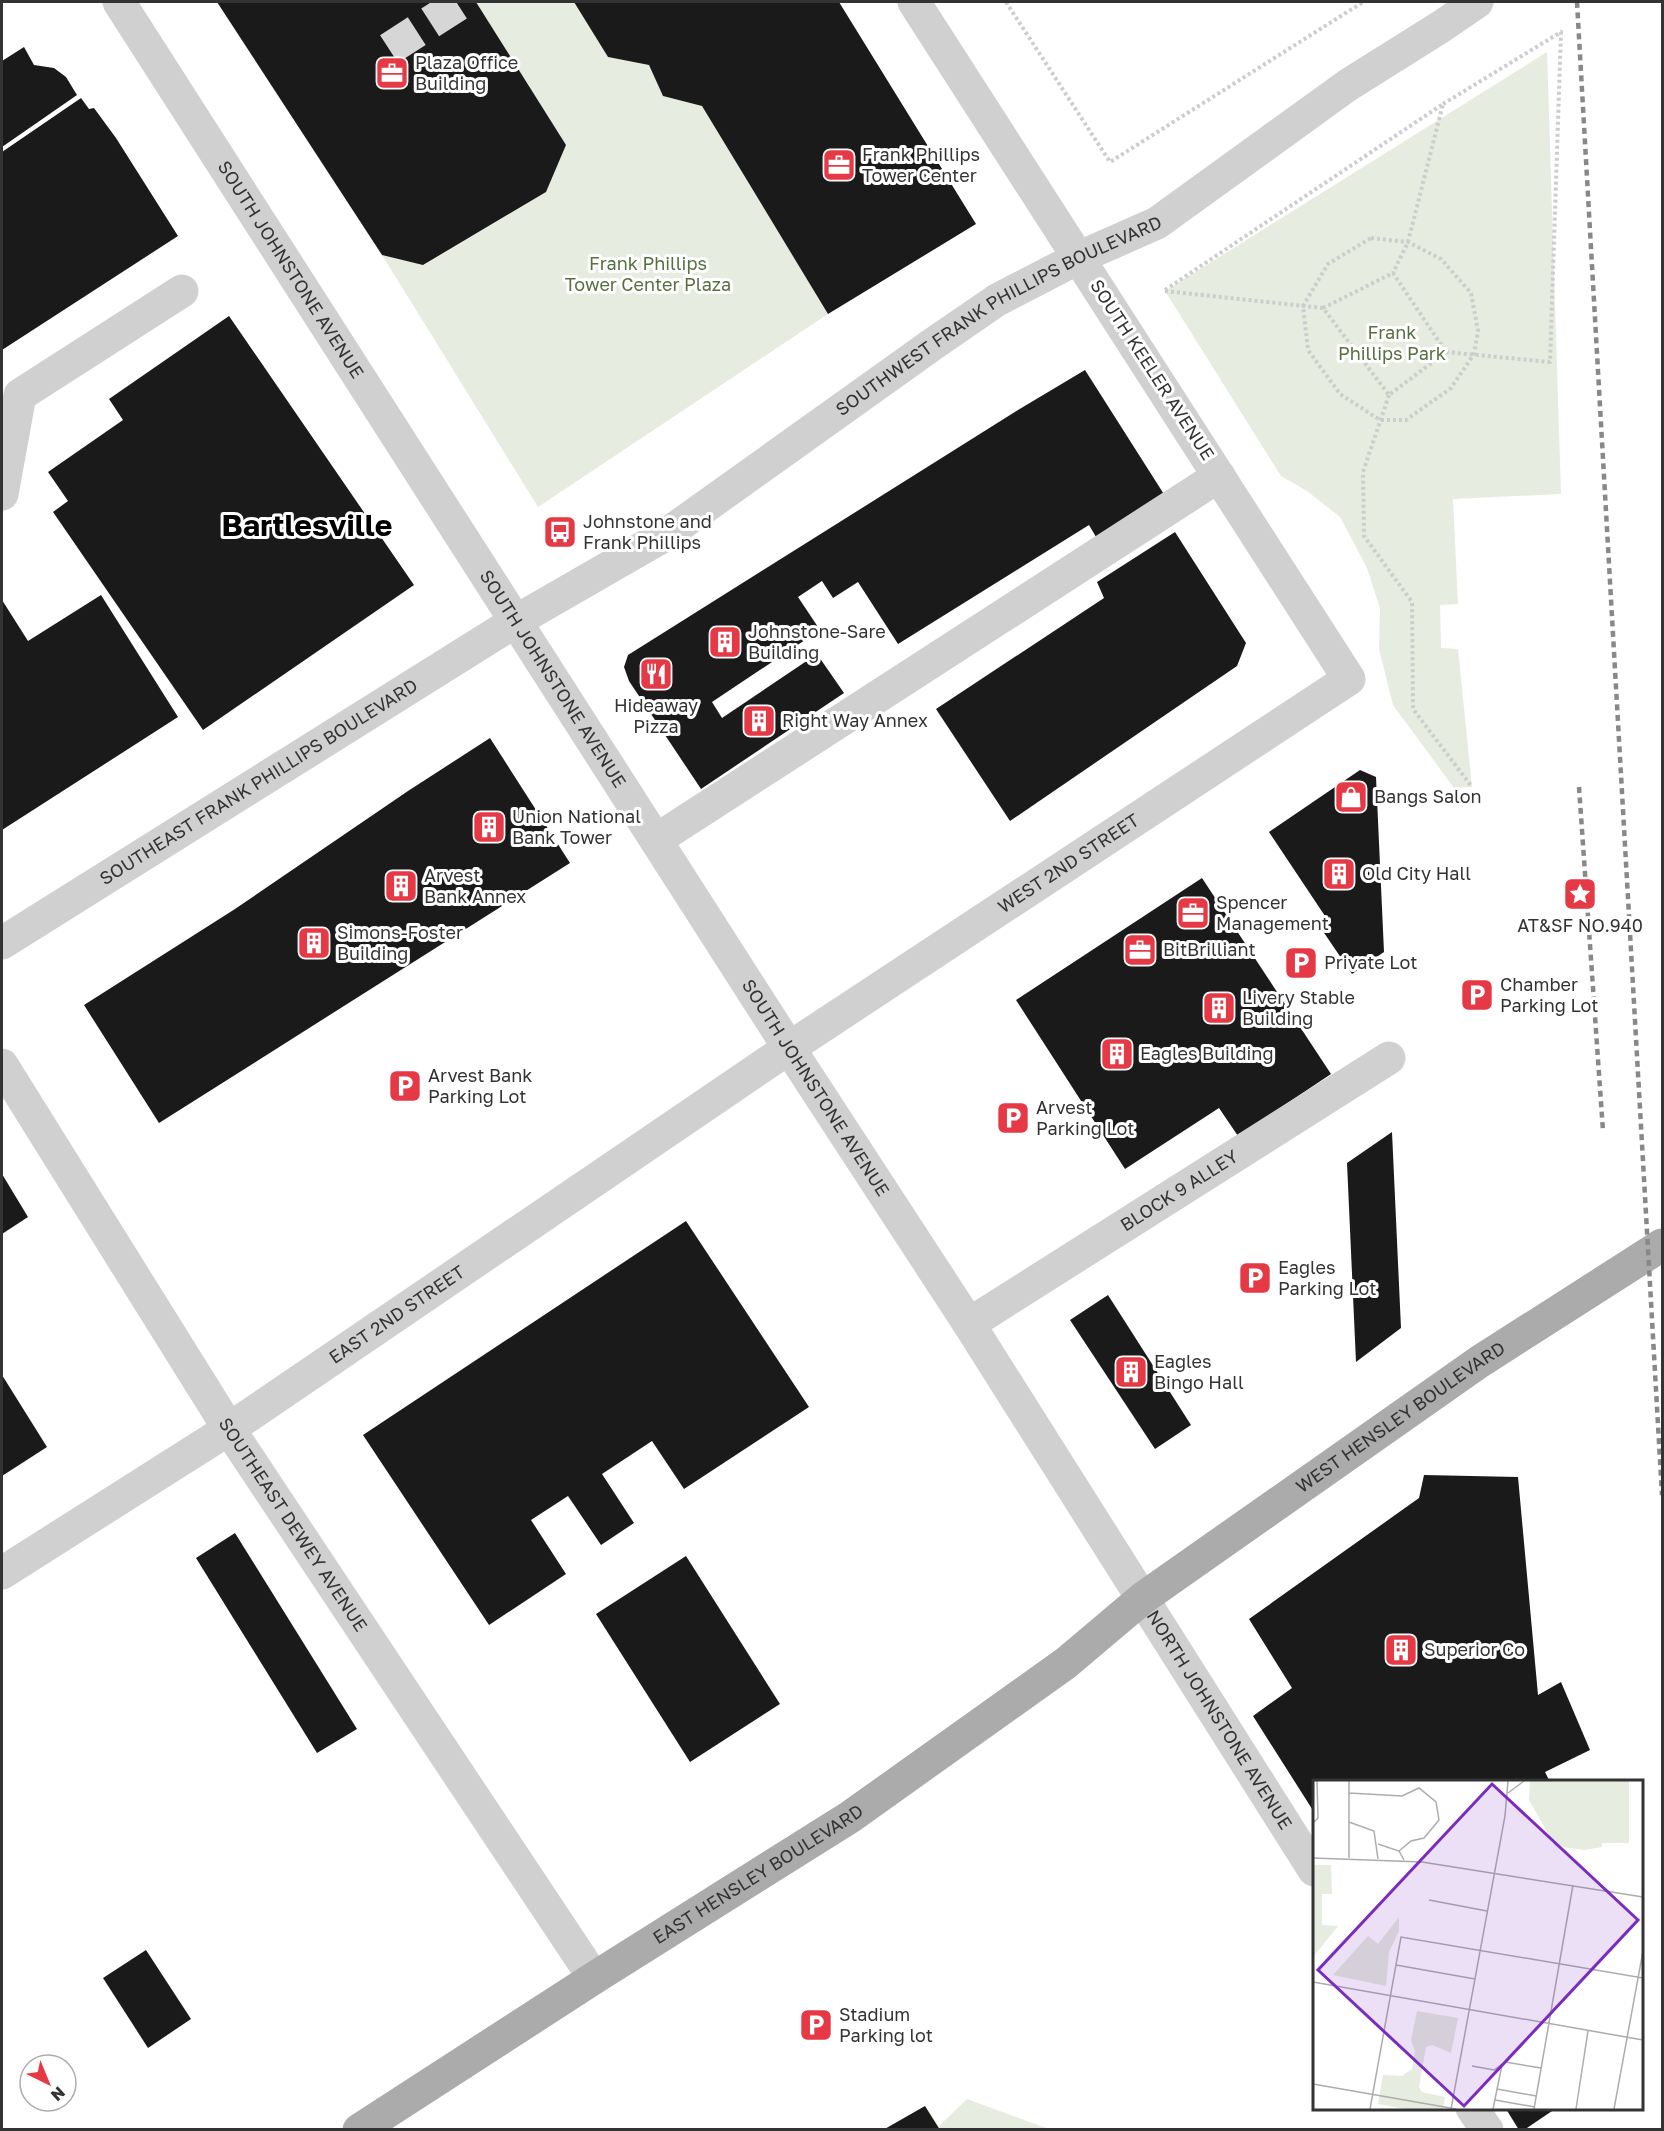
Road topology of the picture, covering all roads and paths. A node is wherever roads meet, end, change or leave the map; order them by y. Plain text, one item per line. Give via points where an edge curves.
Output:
1 (119, 2) edge
2 (914, 2) edge
3 (1006, 2) edge
4 (1363, 2) edge
5 (1477, 2) edge
6 (1443, 104) junction
7 (1408, 242) junction
8 (1080, 257) junction
9 (1393, 273) junction
10 (182, 291) dead end
11 (1303, 306) junction
12 (1323, 308) junction
13 (1446, 352) junction
14 (1474, 354) junction
15 (1389, 395) junction
16 (1380, 420) junction
17 (3, 475) edge
18 (1219, 476) junction
19 (516, 621) junction
20 (1349, 679) joint
21 (1472, 787) dead end
22 (656, 840) junction
23 (2, 943) edge
24 (789, 1048) junction
25 (1389, 1058) dead end
26 (2, 1065) edge
27 (1662, 1245) edge
28 (969, 1324) junction
29 (229, 1429) junction
30 (2, 1574) edge
31 (1143, 1598) junction
32 (1313, 1868) edge
33 (594, 1978) junction
34 (1473, 2110) edge
35 (359, 2130) edge
36 (1487, 2130) edge

1 - 19 street, SOUTH JOHNSTONE AVENUE
2 - 8 street, SOUTH KEELER AVENUE
3 - 4 path via 1110,162
5 - 8 street, SOUTHWEST FRANK PHILLIPS BOULEVARD via 1348,85 1157,223
6 - 7 path
6 - 11 path via 1165,291
6 - 14 path via 1561,32 1550,362
7 - 9 path
7 - 11 path via 1371,238 1328,264
7 - 14 path via 1442,259 1471,293 1478,331
8 - 18 street, SOUTH KEELER AVENUE
8 - 19 street, SOUTHWEST FRANK PHILLIPS BOULEVARD via 997,300 667,534
9 - 12 path
9 - 13 path
10 - 17 street via 20,395
11 - 12 path
11 - 16 path via 1308,350 1340,394
12 - 15 path
13 - 14 path
13 - 15 path
14 - 16 path via 1451,388 1406,420
15 - 16 path
16 - 21 path via 1363,472 1364,536 1412,602 1413,709
18 - 20 street, SOUTH KEELER AVENUE
18 - 22 street
19 - 22 street, SOUTH JOHNSTONE AVENUE
19 - 23 street, SOUTHEAST FRANK PHILLIPS BOULEVARD
20 - 24 street, WEST 2ND STREET
22 - 24 street, SOUTH JOHNSTONE AVENUE
24 - 28 street, SOUTH JOHNSTONE AVENUE
24 - 29 street, EAST 2ND STREET
25 - 28 street, BLOCK 9 ALLEY
26 - 29 street, SOUTHEAST DEWEY AVENUE
27 - 31 main road, WEST HENSLEY BOULEVARD via 1479,1362
28 - 31 street, SOUTH JOHNSTONE AVENUE
29 - 30 street, EAST 2ND STREET
29 - 33 street, SOUTHEAST DEWEY AVENUE
31 - 32 street, NORTH JOHNSTONE AVENUE
31 - 33 main road, EAST HENSLEY BOULEVARD via 1066,1663 850,1817
33 - 35 main road, EAST HENSLEY BOULEVARD
34 - 36 street

